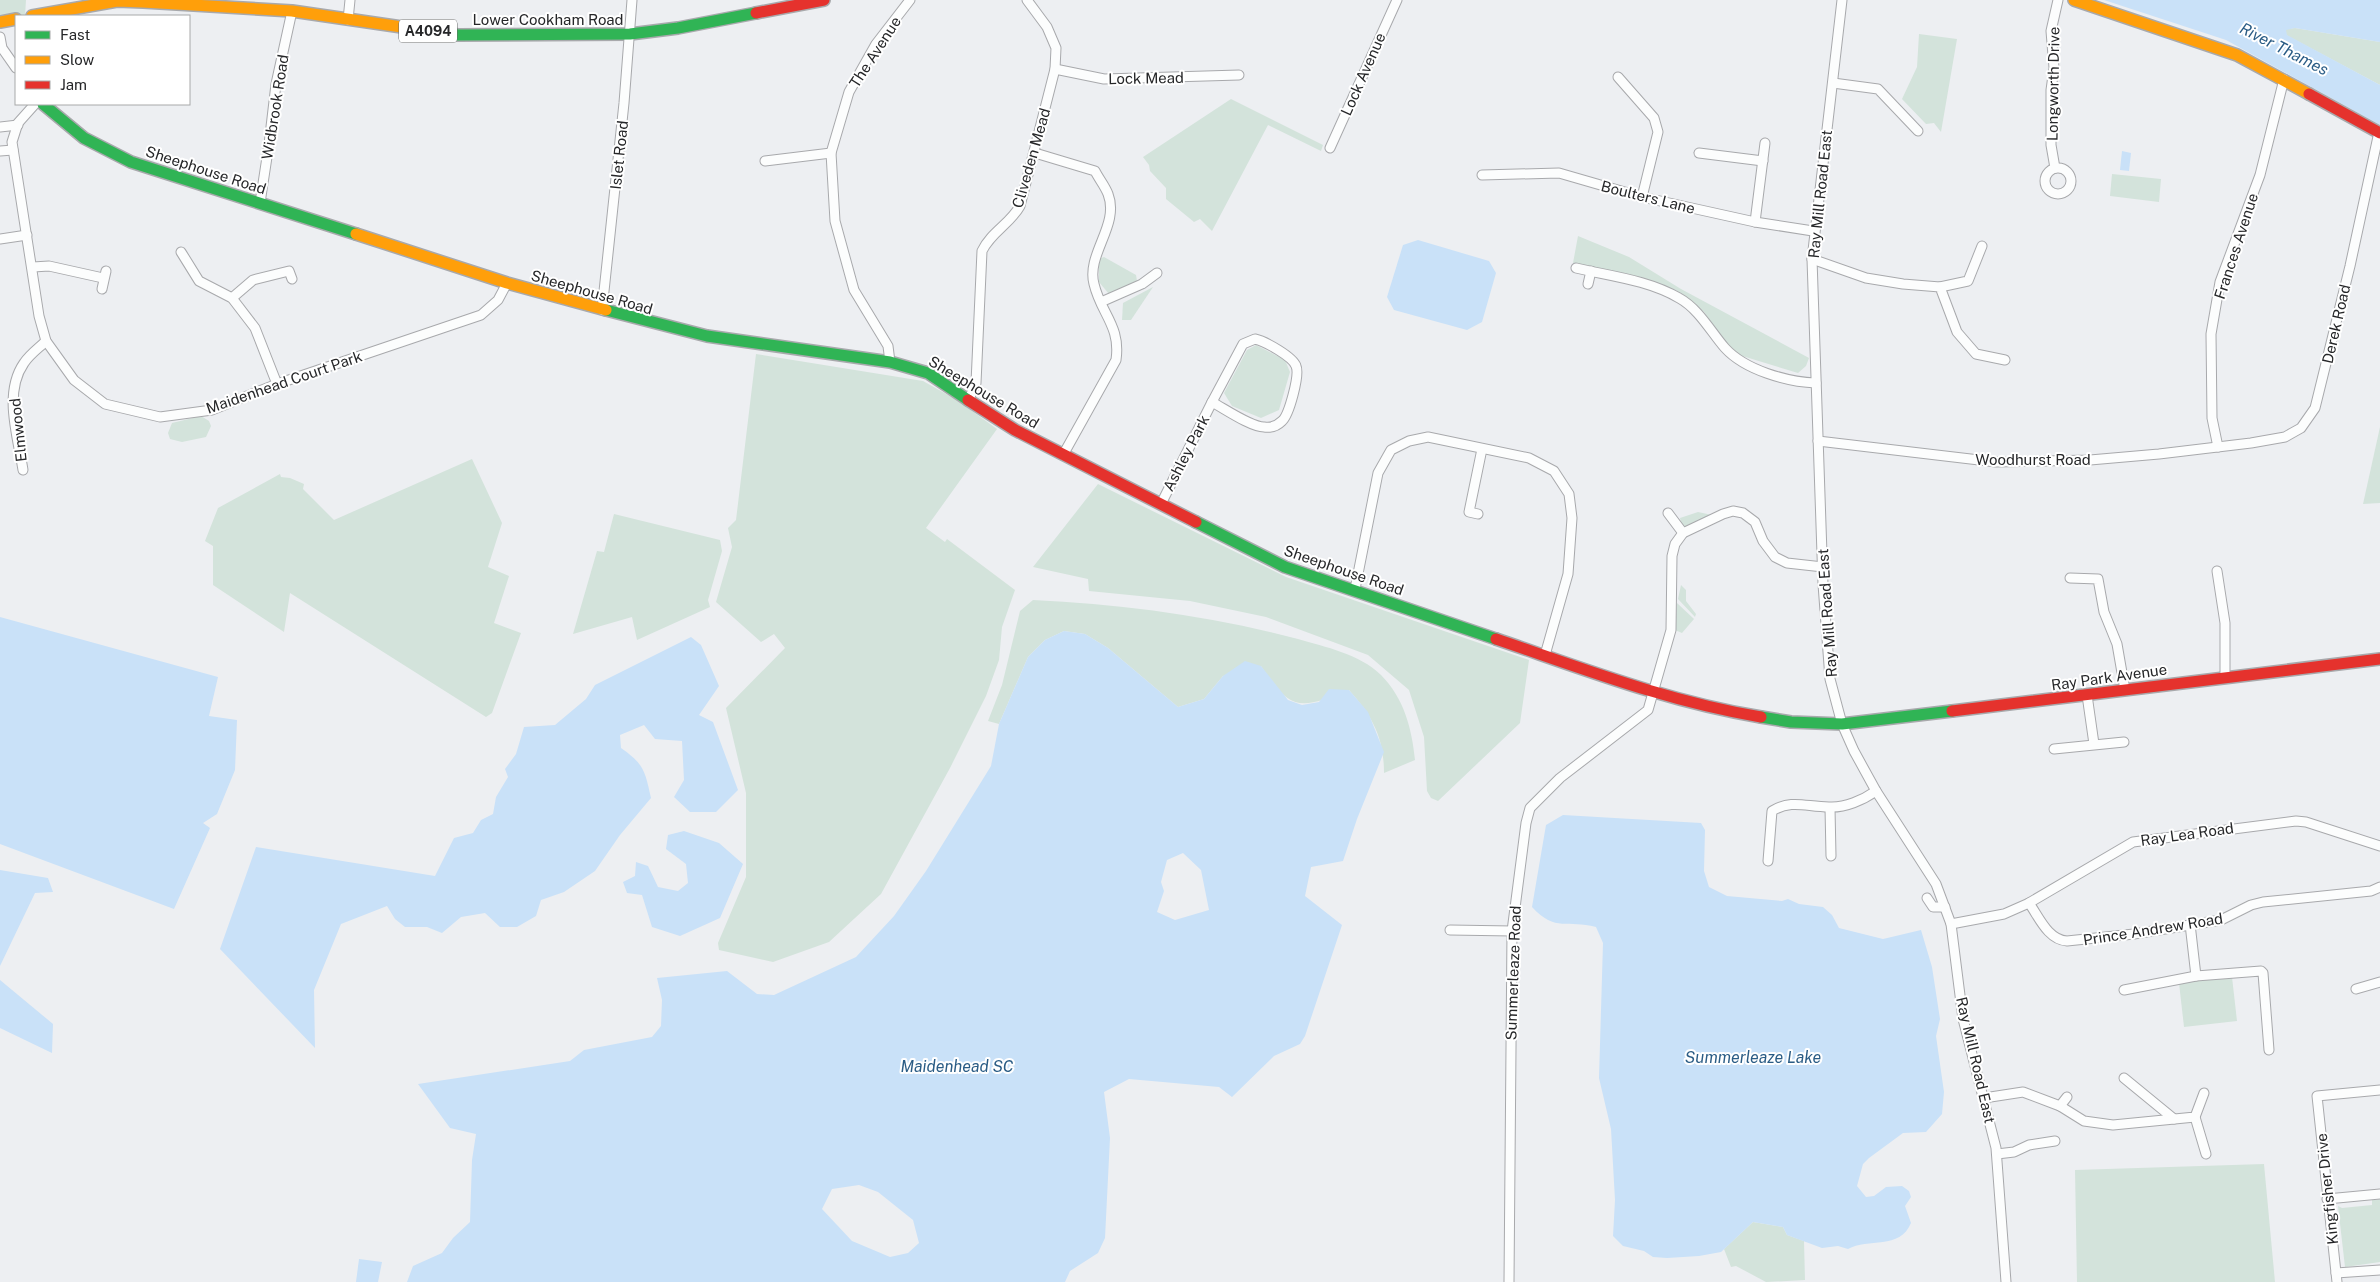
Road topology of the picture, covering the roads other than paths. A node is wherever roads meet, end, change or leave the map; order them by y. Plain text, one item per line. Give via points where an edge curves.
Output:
1 (350, 0) edge
2 (632, 0) edge
3 (824, 0) edge
4 (910, 0) edge
5 (1027, 0) edge
6 (1397, 0) edge
7 (1842, 0) edge
8 (2058, 0) edge
9 (2074, 0) edge
10 (292, 11) junction
11 (38, 15) edge
12 (15, 19) edge
13 (348, 20) junction
14 (0, 22) edge
15 (630, 34) junction
16 (0, 37) edge
17 (15, 67) edge
18 (1055, 69) junction
19 (1239, 75) dead end
20 (1618, 78) dead end
21 (2284, 79) junction
22 (1832, 82) junction
23 (35, 105) edge
24 (44, 105) edge
25 (18, 125) junction
26 (0, 127) edge
27 (1918, 131) dead end
28 (2380, 132) edge
29 (1765, 143) dead end
30 (1330, 148) dead end
31 (13, 150) junction
32 (0, 151) edge
33 (831, 153) junction
34 (1034, 153) junction
35 (1699, 153) dead end
36 (765, 161) dead end
37 (1763, 161) junction
38 (2055, 168) dead end
39 (1482, 175) dead end
40 (1642, 197) junction
41 (260, 203) junction
42 (1755, 222) junction
43 (1814, 231) junction
44 (27, 235) junction
45 (0, 239) edge
46 (1982, 246) dead end
47 (181, 252) dead end
48 (1812, 258) junction
49 (33, 267) junction
50 (1576, 268) dead end
51 (1591, 271) junction
52 (293, 273) dead end
53 (1157, 273) dead end
54 (507, 283) junction
55 (1588, 284) dead end
56 (1940, 287) junction
57 (102, 289) dead end
58 (232, 298) junction
59 (1101, 302) junction
60 (602, 310) junction
61 (46, 341) junction
62 (2005, 360) dead end
63 (890, 362) junction
64 (1816, 383) junction
65 (277, 384) junction
66 (970, 399) junction
67 (1212, 402) junction
68 (1818, 441) junction
69 (2218, 446) junction
70 (1482, 449) junction
71 (1063, 456) junction
72 (23, 470) dead end
73 (1161, 504) junction
74 (1668, 513) dead end
75 (1471, 515) dead end
76 (1683, 533) junction
77 (1822, 567) junction
78 (2217, 571) dead end
79 (2070, 578) dead end
80 (1355, 589) junction
81 (1545, 655) junction
82 (2380, 659) edge
83 (2225, 676) junction
84 (2125, 690) junction
85 (1654, 693) junction
86 (2087, 695) junction
87 (1842, 724) junction
88 (2124, 742) dead end
89 (2094, 744) junction
90 (2054, 749) dead end
91 (1876, 791) junction
92 (1830, 808) junction
93 (2380, 846) edge
94 (1831, 856) dead end
95 (1768, 861) dead end
96 (2380, 887) edge
97 (1927, 898) dead end
98 (2029, 903) junction
99 (1945, 907) junction
100 (1951, 924) junction
101 (2190, 924) junction
102 (1450, 930) dead end
103 (1512, 931) junction
104 (2196, 976) junction
105 (2380, 982) edge
106 (2356, 988) dead end
107 (2124, 990) dead end
108 (2268, 1050) dead end
109 (2124, 1078) dead end
110 (2380, 1090) edge
111 (2204, 1093) dead end
112 (2067, 1097) dead end
113 (1984, 1098) junction
114 (2060, 1106) junction
115 (2194, 1117) junction
116 (2174, 1119) junction
117 (2055, 1141) dead end
118 (1997, 1154) junction
119 (2206, 1154) dead end
120 (2380, 1194) edge
121 (2327, 1199) junction
122 (2380, 1270) edge
123 (2337, 1278) edge
124 (1508, 1282) edge
125 (2006, 1282) edge

1 - 13 street
2 - 15 street, Islet Road
3 - 15 street, Lower Cookham Road / A4094
4 - 33 street, The Avenue via 876,44 849,92
5 - 18 street, Cliveden Mead via 1047,27 1056,48
6 - 30 street, Lock Avenue
7 - 22 street, Ray Mill Road East
8 - 38 street, Longworth Drive via 2051,31
9 - 21 street via 2218,48
10 - 11 street, Lower Cookham Road / A4094 via 117,2
10 - 13 street, Lower Cookham Road / A4094
10 - 41 street, Widbrook Road via 276,84
12 - 14 street
13 - 15 street, Lower Cookham Road / A4094 via 458,35
15 - 60 street, Islet Road
16 - 17 street via 2,48
18 - 19 street, Lock Mead via 1104,80
18 - 34 street, Cliveden Mead
20 - 40 street via 1654,118 1658,132
21 - 28 street
21 - 69 street, Frances Avenue via 2260,175 2220,282 2211,334 2212,418
22 - 27 street via 1878,89
22 - 43 street, Ray Mill Road East
23 - 25 street, Maidenhead Court Park
24 - 41 street, Sheephouse Road via 84,138 131,162
25 - 26 street
25 - 31 street, Maidenhead Court Park via 12,142
28 - 69 street, Derek Road via 2315,408 2301,428 2285,437
29 - 37 street
31 - 32 street
31 - 44 street, Maidenhead Court Park
33 - 36 street
33 - 63 street, The Avenue via 835,221 854,290 888,346
34 - 59 street via 1095,171 1109,196 1110,213 1095,264 1093,283
34 - 66 street, Cliveden Mead via 1020,206 1013,219 987,239 982,251 976,383
35 - 37 street
37 - 42 street
39 - 40 street, Boulters Lane via 1559,173
40 - 42 street, Boulters Lane
41 - 54 street, Sheephouse Road
42 - 43 street, Boulters Lane
43 - 48 street, Ray Mill Road East
44 - 45 street
44 - 49 street, Maidenhead Court Park
46 - 56 street via 1968,281
47 - 58 street via 199,281
48 - 56 street via 1866,278
48 - 64 street, Ray Mill Road East
49 - 57 street via 49,266 105,274
49 - 61 street, Maidenhead Court Park
50 - 51 street
51 - 55 street
51 - 64 street via 1646,284 1680,298 1726,349 1747,366
52 - 58 street via 253,280
53 - 59 street via 1142,284
54 - 60 street, Sheephouse Road
54 - 65 street, Maidenhead Court Park via 498,300 481,315
56 - 62 street via 1957,332 1976,354
58 - 65 street via 255,328
59 - 71 street via 1116,335 1116,360
60 - 63 street, Sheephouse Road via 707,336
61 - 65 street, Maidenhead Court Park via 74,380 105,404 160,417 212,410
61 - 72 street, Elmwood via 24,362 14,386 13,403
63 - 66 street, Sheephouse Road via 928,374
64 - 68 street, Ray Mill Road East
66 - 71 street, Sheephouse Road via 1015,430
67 - 67 street, Ashley Park via 1246,342 1260,340 1296,364 1297,380 1286,415 1275,426 1260,427
67 - 73 street, Ashley Park
68 - 69 street, Woodhurst Road via 1996,462 2090,460
68 - 77 street, Ray Mill Road East
70 - 75 street
70 - 80 street via 1428,437 1409,441 1391,450 1378,473
70 - 81 street via 1529,458 1554,471 1569,494 1572,518 1568,574
71 - 73 street, Sheephouse Road
73 - 80 street, Sheephouse Road via 1285,567
74 - 76 street
76 - 77 street via 1723,514 1743,513 1755,522 1775,557 1787,563
76 - 85 street, Summerleaze Road via 1672,556 1671,630
77 - 87 street, Ray Mill Road East via 1830,679
78 - 83 street via 2225,623
79 - 84 street via 2098,579 2104,612 2118,644
80 - 81 street, Sheephouse Road
81 - 85 street, Sheephouse Road
82 - 83 street, Ray Park Avenue
83 - 84 street, Ray Park Avenue
84 - 86 street, Ray Park Avenue
85 - 87 street, Sheephouse Road via 1712,709 1791,722
85 - 103 street, Summerleaze Road via 1648,710 1560,778 1530,808
86 - 87 street, Ray Park Avenue
86 - 89 street
87 - 91 street, Ray Mill Road East
88 - 89 street
89 - 90 street
91 - 92 street via 1863,800
91 - 99 street, Ray Mill Road East via 1936,884
92 - 94 street
92 - 95 street via 1784,804 1772,811
93 - 98 street, Ray Lea Road via 2296,821 2142,840 2117,849
96 - 101 street, Prince Andrew Road via 2371,891 2263,902 2221,920
97 - 99 street via 1933,907
98 - 100 street, Ray Lea Road via 2004,914
98 - 101 street, Prince Andrew Road via 2058,941 2134,934
99 - 100 street, Ray Mill Road East
100 - 113 street, Ray Mill Road East via 1963,1019
101 - 104 street
102 - 103 street
103 - 124 street, Summerleaze Road
104 - 107 street
104 - 108 street via 2257,970 2263,973
105 - 106 street
109 - 116 street
110 - 121 street, Kingfisher Drive via 2317,1096
111 - 115 street
112 - 114 street
113 - 114 street via 2023,1092
113 - 118 street, Ray Mill Road East
114 - 116 street via 2084,1120 2113,1125
115 - 116 street
115 - 119 street
117 - 118 street
118 - 125 street, Ray Mill Road East
120 - 121 street
121 - 123 street, Kingfisher Drive
122 - 123 street

